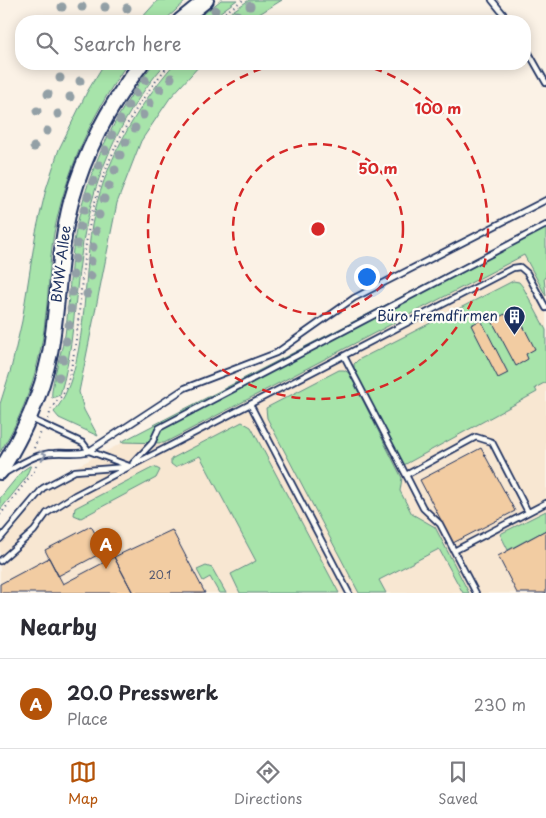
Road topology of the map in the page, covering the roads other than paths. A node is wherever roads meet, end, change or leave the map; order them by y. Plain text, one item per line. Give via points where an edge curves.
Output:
1 (206, 0) edge
2 (492, 0) edge
3 (187, 15) edge
4 (504, 15) edge
5 (531, 57) edge
6 (137, 70) edge
7 (546, 83) edge
8 (546, 200) edge
9 (546, 225) edge
10 (546, 308) edge
11 (344, 356) junction
12 (250, 404) junction
13 (30, 418) junction
14 (89, 451) junction
15 (130, 467) junction
16 (0, 474) edge
17 (406, 475) junction
18 (546, 503) edge
19 (528, 512) junction
20 (0, 539) edge
21 (454, 551) junction
22 (0, 561) edge
23 (349, 593) edge
24 (476, 593) edge

1 - 3 main road
2 - 4 lane
5 - 7 lane
6 - 13 main road, BMW-Allee via 91,144 75,188 64,234 50,352
8 - 14 lane via 354,298 276,353 185,388
9 - 15 lane via 159,428 152,443
10 - 11 lane via 527,272 520,266
11 - 12 lane
11 - 17 lane
12 - 15 lane
12 - 23 lane
13 - 14 lane via 84,444
13 - 16 main road, BMW-Allee
14 - 15 lane
16 -> 14 lane via 35,457 54,453 78,455
15 - 20 lane via 75,471 43,488
15 - 22 lane via 47,513 34,531
17 - 19 lane via 476,437 492,442
17 - 21 lane via 424,508 440,524
18 - 19 lane
19 - 21 lane
21 - 24 lane

